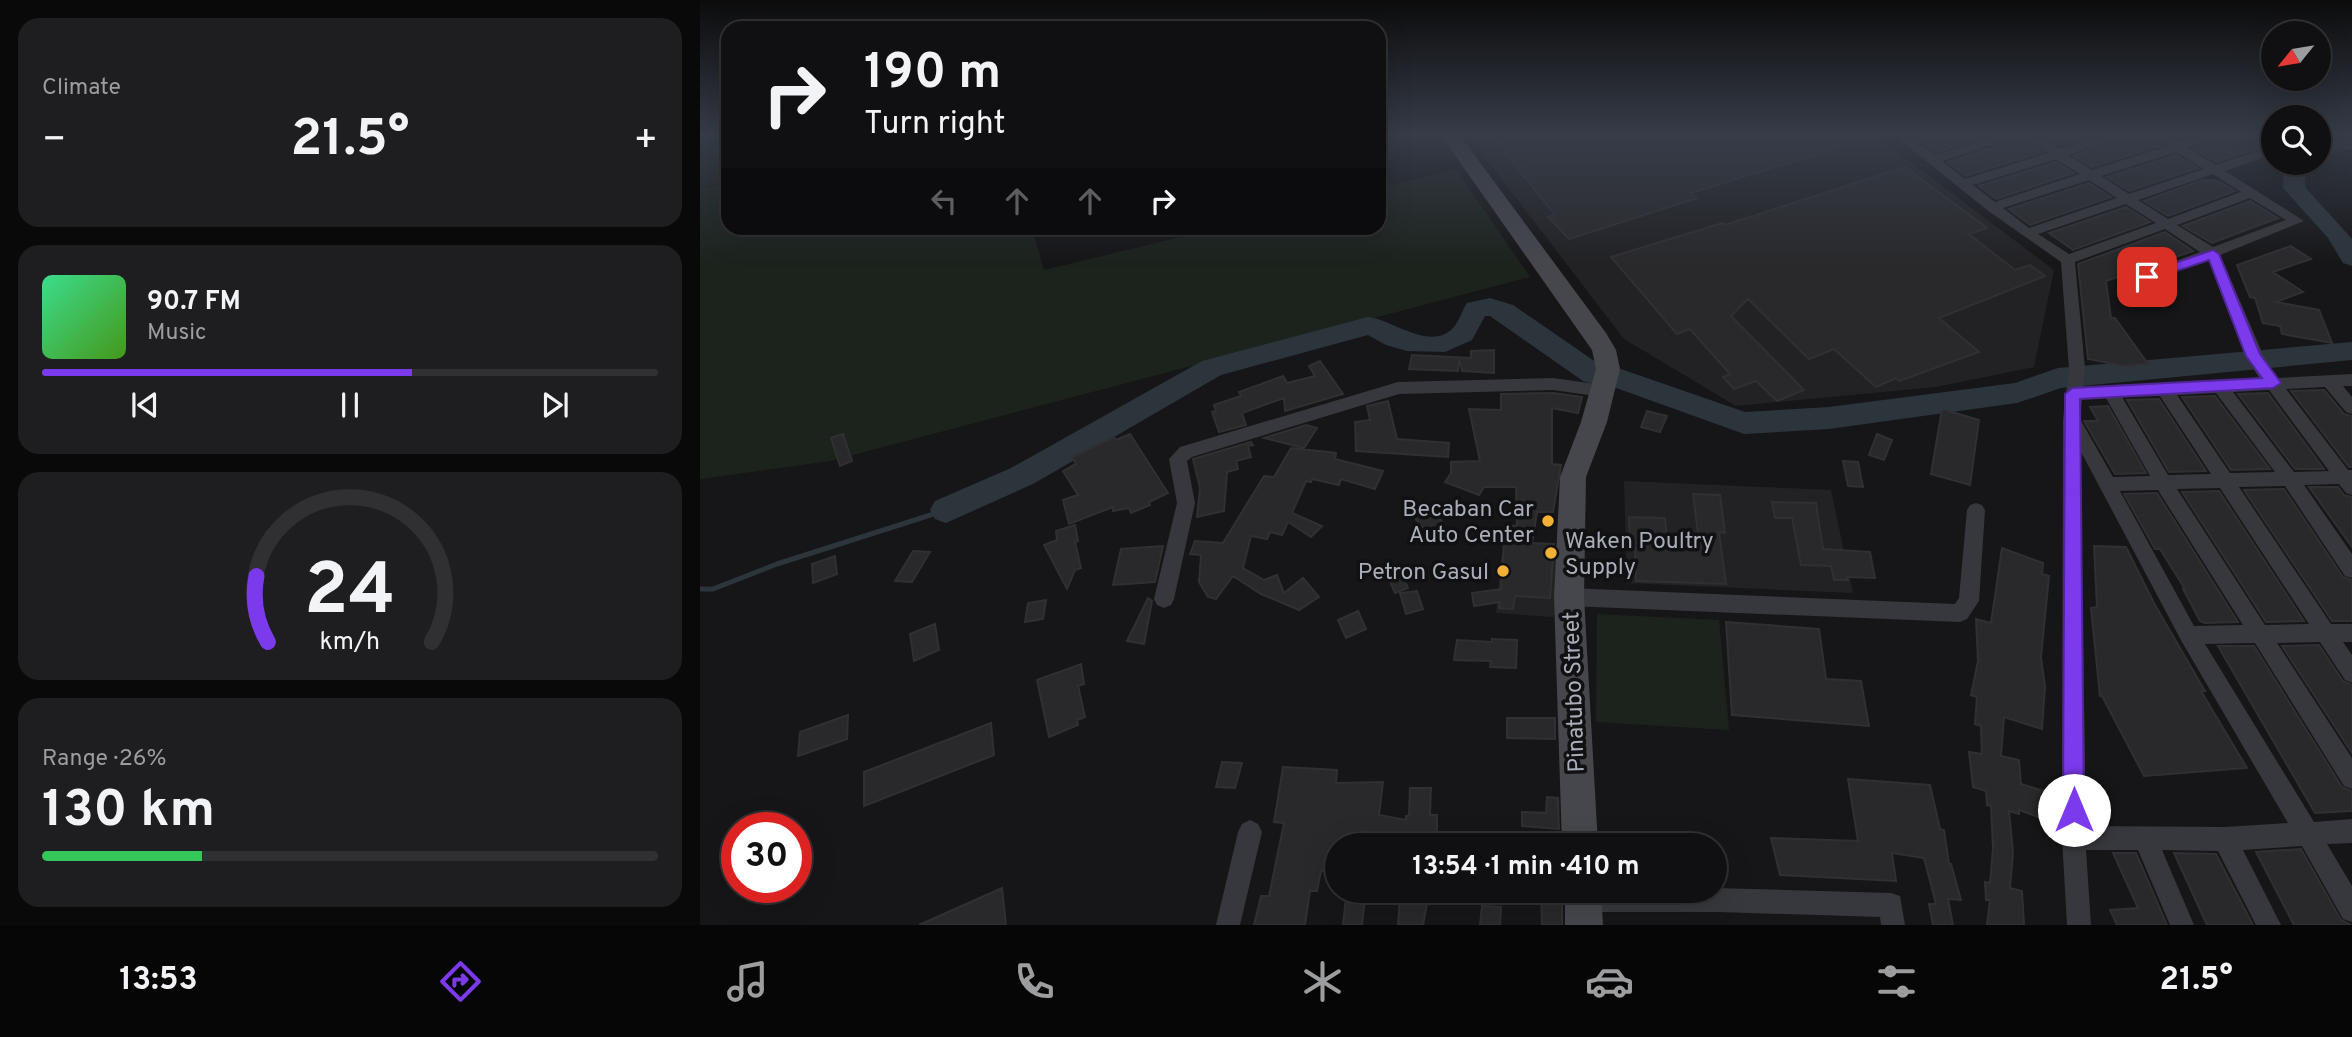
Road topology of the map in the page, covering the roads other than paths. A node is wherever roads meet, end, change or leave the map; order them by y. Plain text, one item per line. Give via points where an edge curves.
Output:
1 (1480, 177) edge
2 (1954, 177) edge
3 (1984, 177) edge
4 (2083, 177) edge
5 (2093, 177) edge
6 (2196, 177) edge
7 (2226, 177) edge
8 (1962, 184) junction
9 (2253, 192) junction
10 (2128, 200) junction
11 (1993, 207) junction
12 (2168, 224) junction
13 (2027, 233) junction
14 (2213, 254) junction
15 (2068, 260) junction
16 (2125, 285) dead end
17 (2352, 380) edge
18 (2075, 381) junction
19 (2329, 381) junction
20 (2273, 383) junction
21 (2220, 386) junction
22 (2164, 388) junction
23 (1603, 391) junction
24 (2110, 392) junction
25 (2352, 408) edge
26 (2071, 420) junction
27 (2291, 481) junction
28 (2349, 481) edge
29 (2226, 482) junction
30 (2110, 484) junction
31 (2164, 484) junction
32 (1976, 510) dead end
33 (2352, 570) edge
34 (1569, 597) junction
35 (1164, 598) dead end
36 (2259, 633) junction
37 (2352, 633) edge
38 (2325, 634) junction
39 (2189, 635) junction
40 (2352, 673) edge
41 (2352, 778) edge
42 (2352, 831) edge
43 (1250, 832) dead end
44 (1579, 833) edge
45 (2309, 833) junction
46 (2074, 838) junction
47 (2145, 838) junction
48 (2225, 839) junction
49 (1584, 905) edge
50 (2352, 910) edge
51 (1228, 925) edge
52 (1893, 925) edge
53 (2079, 925) edge
54 (2182, 925) edge
55 (2269, 925) edge

1 - 23 street, Pinatubo Street via 1598,339 1607,360
2 - 8 street
3 - 8 street
4 - 11 street
5 - 10 street
6 - 10 street
7 - 9 street
8 - 11 street
9 - 12 street
9 - 14 street via 2297,221
10 - 12 street
10 - 13 street
11 - 13 street
12 - 14 street
12 - 15 street
13 - 15 street
14 - 16 street
14 - 20 street via 2257,362
15 - 18 street
17 - 19 street
18 - 24 street
18 - 26 street
19 - 20 street
19 - 25 street
20 - 21 street
20 - 28 street
21 - 22 street
21 - 27 street
22 - 24 street
22 - 29 street
23 - 34 street, Pinatubo Street via 1573,477
23 - 35 street via 1553,384 1398,388 1186,452 1178,459 1186,503
24 - 31 street
26 - 30 street
26 - 46 street
27 - 28 street
27 - 29 street
27 - 33 street
29 - 31 street
29 - 38 street
30 - 31 street
30 - 39 street
31 - 36 street
32 - 34 street via 1969,601 1959,613
34 - 44 street, Pinatubo Street
36 - 38 street
36 - 39 street
36 - 41 street
37 - 38 street
38 - 40 street
39 - 45 street
42 - 45 street
43 - 51 street
45 - 48 street
45 - 50 street
46 - 47 street
46 - 53 street
47 - 48 street
47 - 54 street
48 - 55 street
49 - 52 street via 1719,900 1891,905

